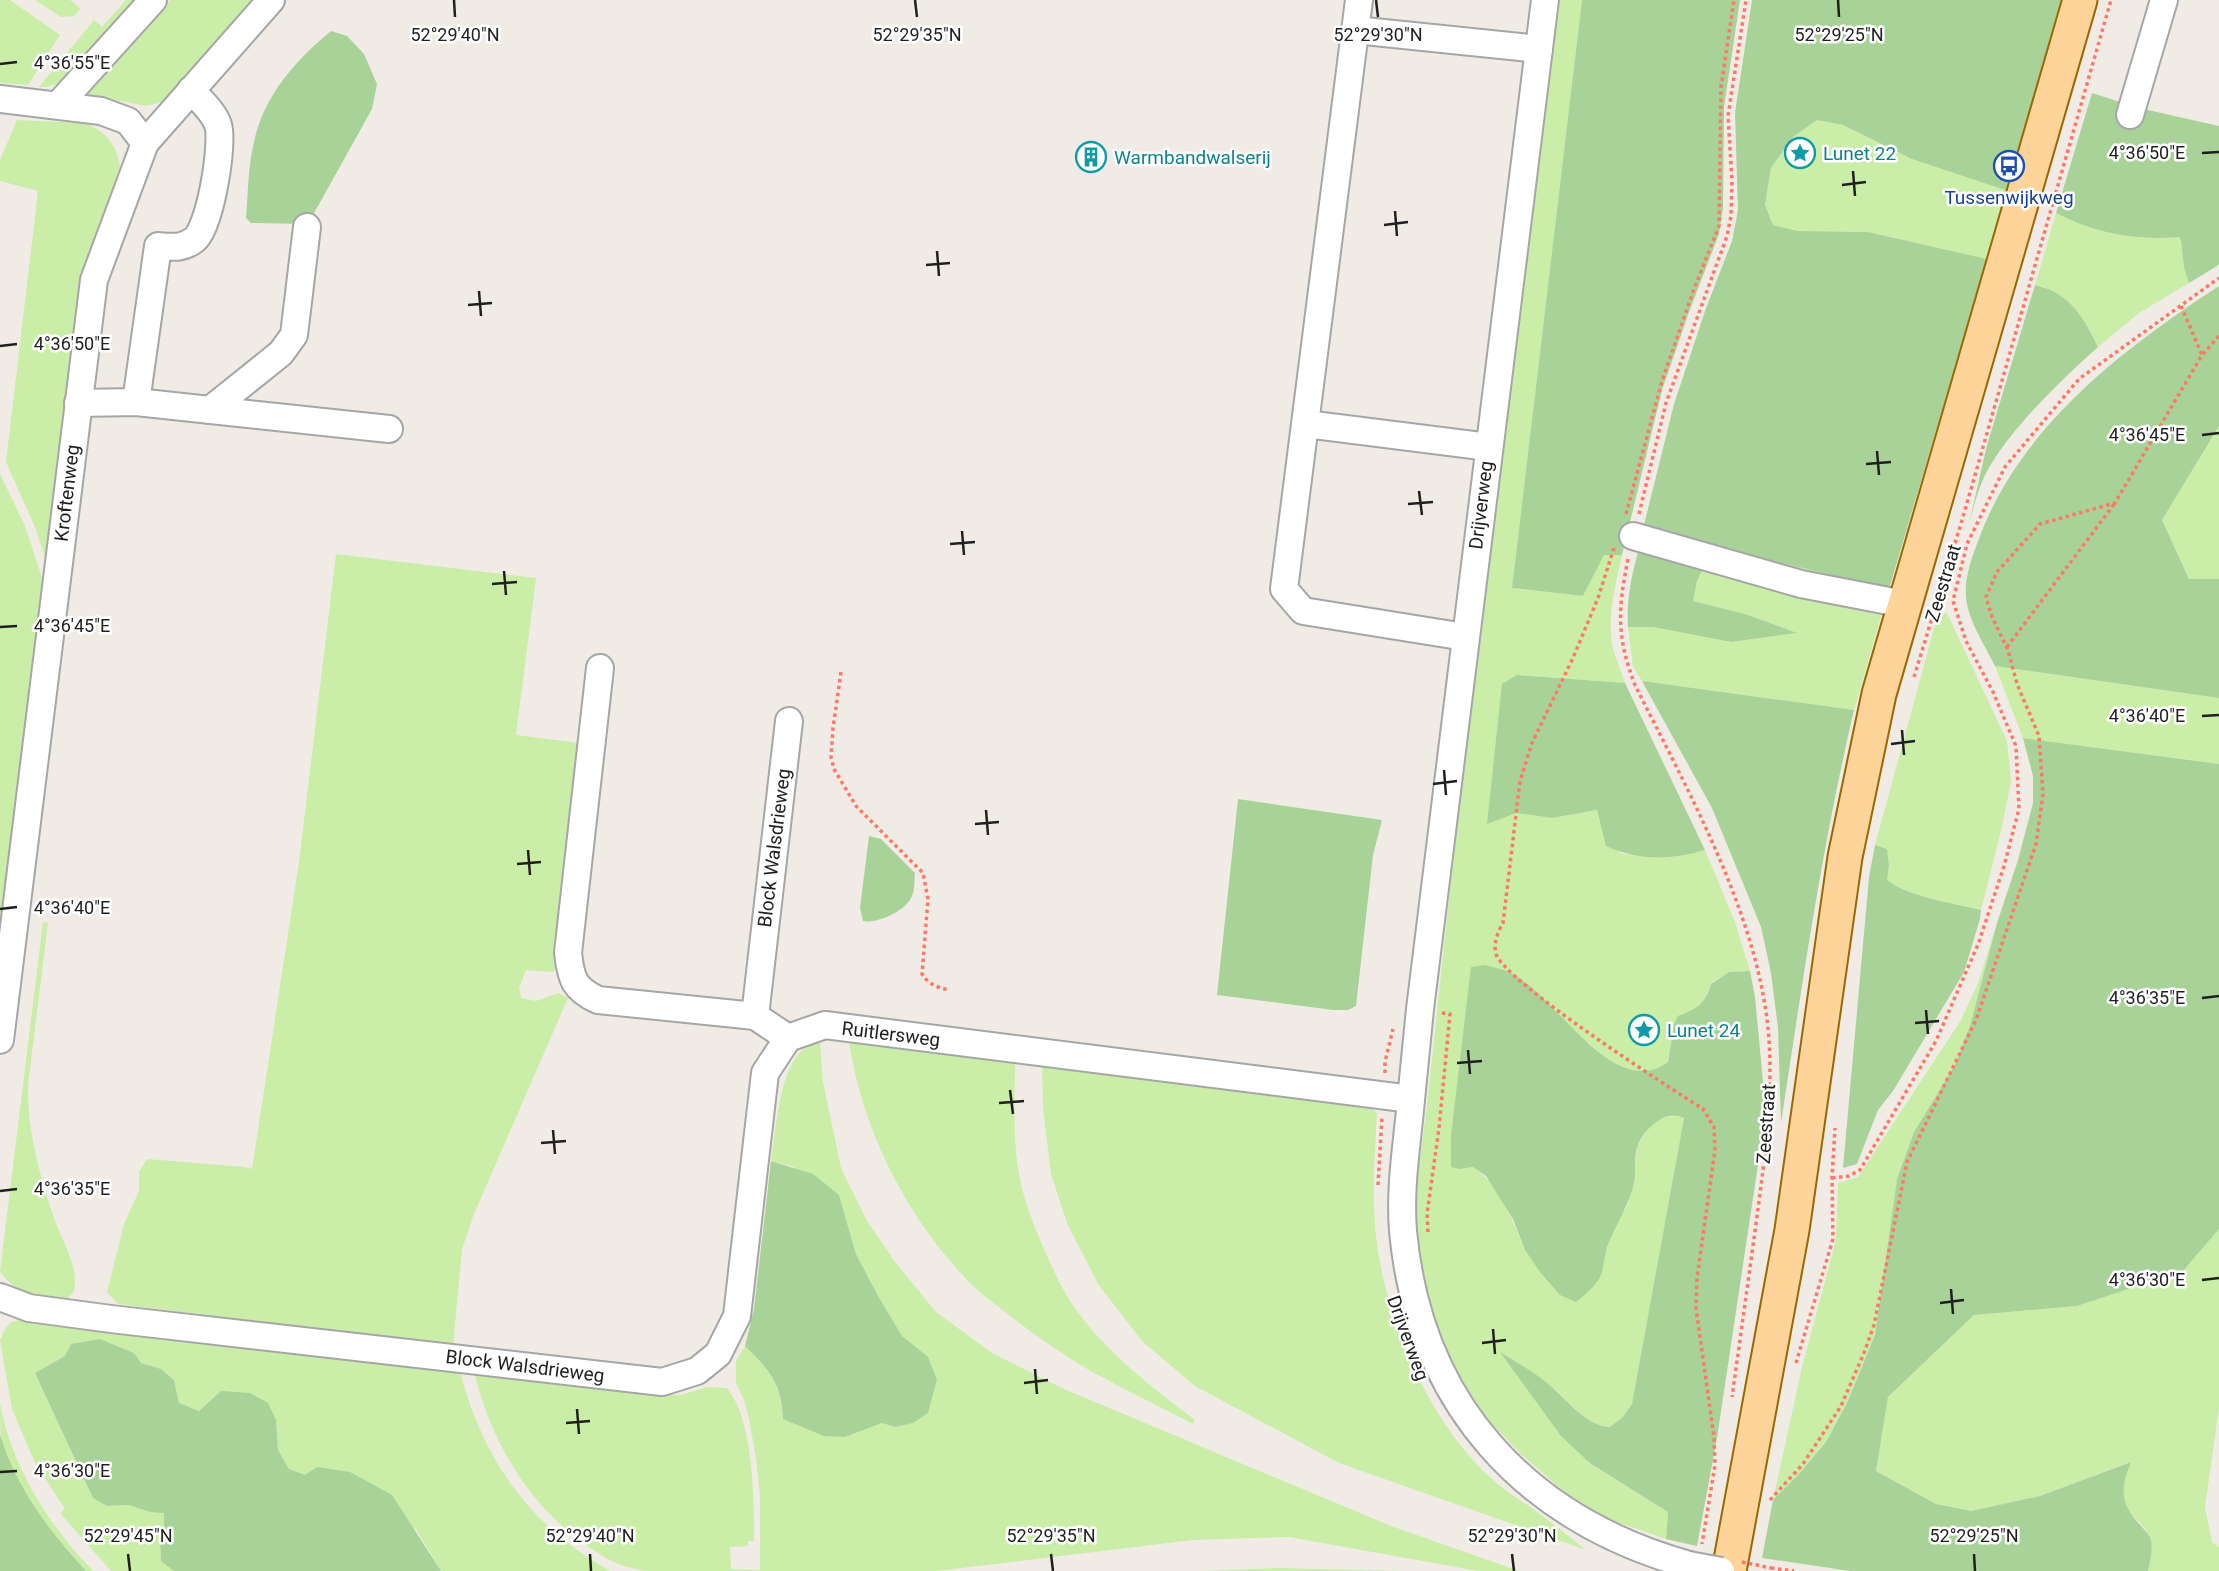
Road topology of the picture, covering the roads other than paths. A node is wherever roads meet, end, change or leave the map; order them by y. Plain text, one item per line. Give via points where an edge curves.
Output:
1 (153, 0) edge
2 (271, 0) edge
3 (1359, 0) edge
4 (1545, 0) edge
5 (2080, 0) edge
6 (2164, 0) edge
7 (1355, 30) junction
8 (1539, 49) junction
9 (191, 90) junction
10 (0, 99) edge
11 (59, 104) junction
12 (2130, 115) dead end
13 (145, 143) junction
14 (307, 227) dead end
15 (136, 402) junction
16 (78, 403) junction
17 (210, 410) junction
18 (1306, 424) junction
19 (389, 429) dead end
20 (1489, 447) junction
21 (1624, 533) road end
22 (1904, 604) junction
23 (1465, 638) junction
24 (600, 668) dead end
25 (789, 721) dead end
26 (755, 1017) junction
27 (788, 1038) junction
28 (0, 1040) edge
29 (1411, 1099) junction
30 (0, 1297) edge
31 (1747, 1563) edge
32 (1721, 1571) edge

1 - 11 street
2 - 9 street, Kroftenweg
3 - 7 street
4 - 8 street, Drijverweg
5 - 22 main road, Zeestraat
6 - 12 street
7 - 8 street
7 - 18 street
8 - 20 street, Drijverweg
9 - 13 street, Kroftenweg
9 - 15 street via 218,122 211,209 197,239 178,248 158,246
10 - 11 street
11 - 13 street via 128,121
13 - 16 street, Kroftenweg via 94,280
14 - 17 street via 294,335 281,353
15 - 16 street
15 - 17 street
16 - 28 street, Kroftenweg
17 - 19 street
18 - 20 street
18 - 23 street via 1284,589 1303,611
20 - 23 street, Drijverweg
21 - 22 street, Zeestraat via 1801,584
22 - 31 main road, Zeestraat via 1879,694 1845,857
23 - 29 street, Drijverweg
24 - 26 street via 568,953 570,975 583,993 598,1000
25 - 26 street, Block Walsdrieweg
26 - 27 street
27 - 29 street, Ruitlersweg via 825,1025
27 - 30 street, Block Walsdrieweg via 765,1073 737,1316 718,1354 697,1371 663,1382 111,1319 29,1308
29 - 32 street, Drijverweg, bridge via 1403,1189 1406,1251 1421,1319 1450,1386 1489,1445 1552,1503 1632,1547 1695,1558

